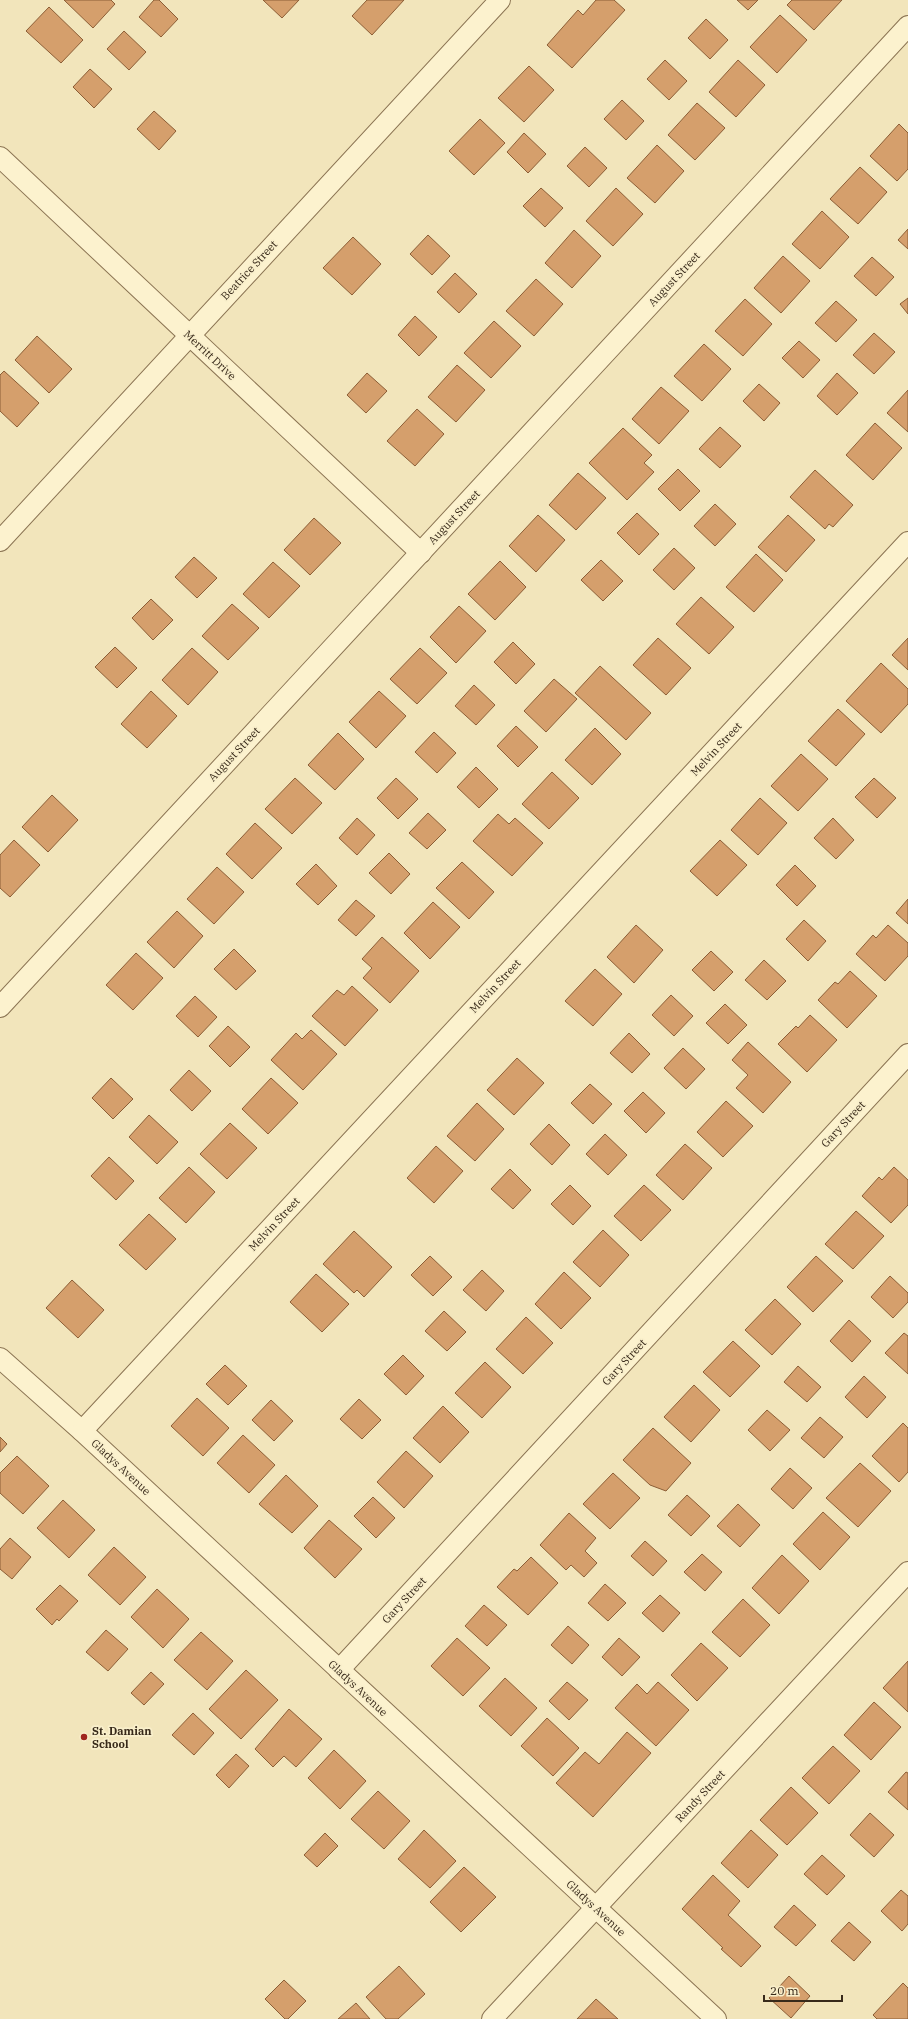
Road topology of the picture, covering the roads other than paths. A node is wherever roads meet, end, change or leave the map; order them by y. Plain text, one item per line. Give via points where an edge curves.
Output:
1 (500, 0) edge
2 (908, 26) edge
3 (0, 157) edge
4 (189, 335) junction
5 (0, 541) edge
6 (908, 542) edge
7 (421, 553) junction
8 (0, 1007) edge
9 (908, 1054) edge
10 (0, 1358) edge
11 (82, 1431) junction
12 (908, 1572) edge
13 (339, 1670) junction
14 (597, 1908) junction
15 (492, 2019) edge
16 (716, 2019) edge

1 - 4 street, Beatrice Street
2 - 7 street, August Street
3 - 4 street, Merritt Drive
4 - 5 street, Beatrice Street
4 - 7 street, Merritt Drive
6 - 11 street, Melvin Street
7 - 8 street, August Street
9 - 13 street, Gary Street
10 - 11 street, Gladys Avenue
11 - 13 street, Gladys Avenue
12 - 14 street, Randy Street
13 - 14 street, Gladys Avenue
14 - 15 street, Randy Street via 574,1929
14 - 16 street, Gladys Avenue

